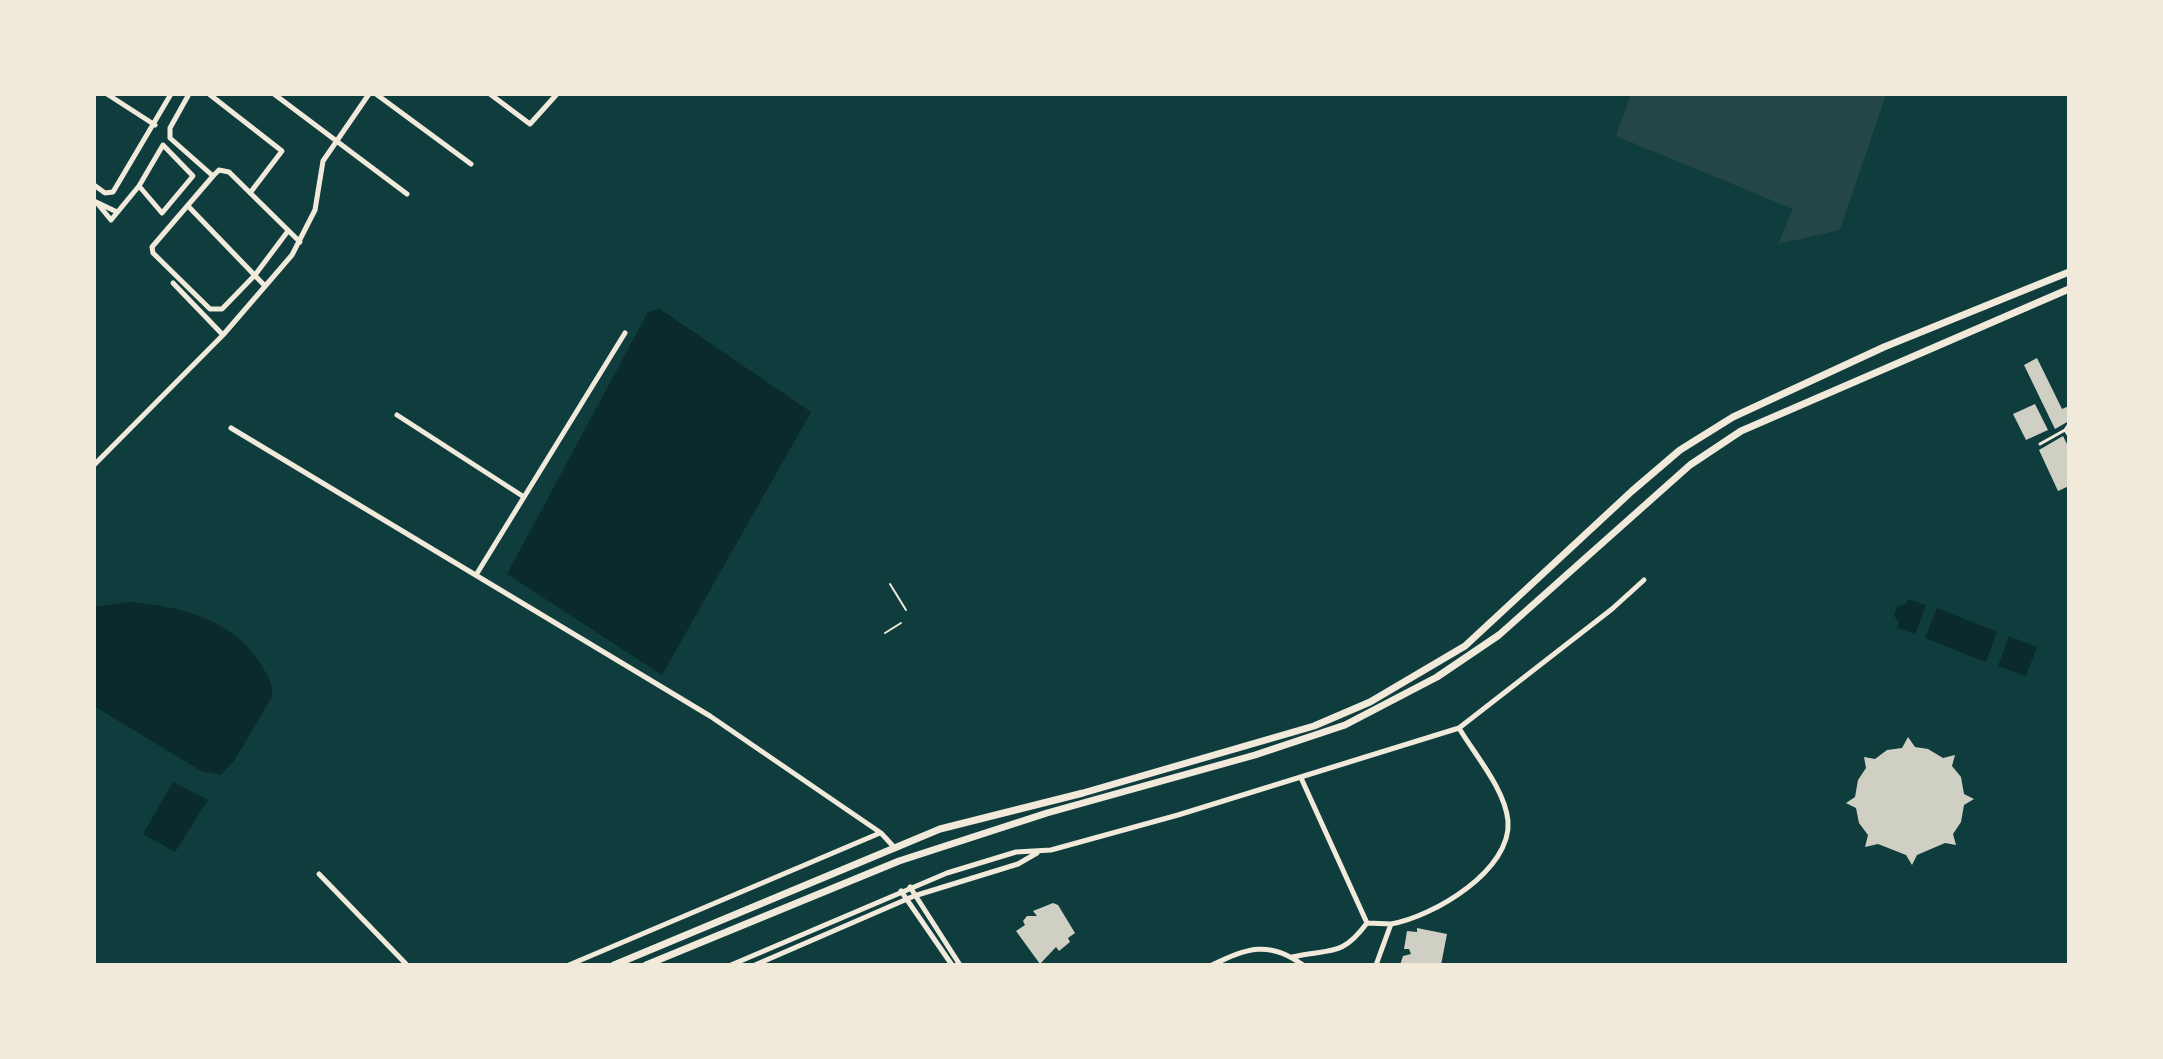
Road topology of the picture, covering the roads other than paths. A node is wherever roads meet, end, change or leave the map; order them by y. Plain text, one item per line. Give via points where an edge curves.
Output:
1 (107, 94) edge
2 (171, 94) edge
3 (189, 94) edge
4 (209, 94) edge
5 (274, 94) edge
6 (369, 94) edge
7 (376, 94) edge
8 (490, 94) edge
9 (557, 94) edge
10 (155, 125) junction
11 (337, 139) junction
12 (471, 164) dead end
13 (213, 176) junction
14 (94, 185) edge
15 (139, 186) junction
16 (250, 193) junction
17 (407, 194) dead end
18 (96, 202) edge
19 (188, 206) junction
20 (117, 212) junction
21 (288, 231) junction
22 (300, 242) junction
23 (2069, 272) edge
24 (255, 275) junction
25 (173, 283) dead end
26 (266, 286) junction
27 (2069, 289) edge
28 (1938, 325) junction
29 (625, 333) dead end
30 (223, 335) junction
31 (1944, 340) junction
32 (397, 415) dead end
33 (2069, 424) edge
34 (231, 428) dead end
35 (2065, 430) junction
36 (2069, 436) edge
37 (2040, 444) dead end
38 (94, 465) edge
39 (524, 497) junction
40 (476, 575) junction
41 (1644, 580) dead end
42 (890, 584) dead end
43 (906, 610) dead end
44 (901, 623) dead end
45 (885, 633) dead end
46 (1459, 728) junction
47 (1302, 780) junction
48 (881, 833) junction
49 (893, 846) junction
50 (1038, 852) junction
51 (319, 874) dead end
52 (910, 887) junction
53 (901, 891) junction
54 (914, 896) junction
55 (905, 900) junction
56 (1367, 923) junction
57 (1391, 924) junction
58 (1292, 957) junction
59 (407, 965) edge
60 (569, 965) edge
61 (614, 965) edge
62 (646, 965) edge
63 (731, 965) edge
64 (755, 965) edge
65 (952, 965) edge
66 (960, 965) edge
67 (1212, 965) edge
68 (1303, 965) edge
69 (1376, 965) edge

1 - 10 street
2 - 10 street
3 - 13 street via 170,138
4 - 16 street via 281,147
5 - 11 street
6 - 11 street
7 - 12 street
8 - 9 street via 530,124
10 - 14 street via 113,192
11 - 17 street
11 - 22 street via 323,161 315,210
13 - 16 street via 224,169
13 - 19 street
15 - 15 street via 162,213 193,176 163,145
15 - 20 street
16 - 21 street
18 - 20 street
18 - 20 street via 111,220
19 - 24 street
19 - 24 street via 154,242 153,253 213,311 222,309
21 - 22 street
21 - 24 street
22 - 26 street
23 - 28 main road
24 - 26 street
25 - 30 street
26 - 30 street
27 - 31 main road
28 - 31 main road
28 - 49 main road via 1778,395 1680,450 1465,646 1370,702 1314,726
29 - 39 street
30 - 38 street
31 - 62 main road via 1741,431 1690,465 1499,635 1437,677 1345,725 899,861
32 - 39 street
33 - 35 street
34 - 40 street
35 - 36 street
35 - 37 street
39 - 40 street
40 - 48 street via 710,716
41 - 46 street
42 - 43 lane
44 - 45 lane
46 - 47 street
46 - 57 street via 1499,794 1508,820 1505,844 1490,867 1441,907
47 - 50 street
47 - 56 street
48 - 49 street
48 - 60 street
49 - 61 main road
50 - 52 street via 1016,852
50 - 54 street via 1018,864
51 - 59 street
52 - 53 street
52 - 54 street
53 - 55 street
53 - 63 street
54 - 55 street
54 - 66 street
55 - 64 street
55 - 65 street
56 - 57 street
56 - 58 street via 1338,951
57 - 69 street
58 - 67 street via 1256,947
58 - 68 street

